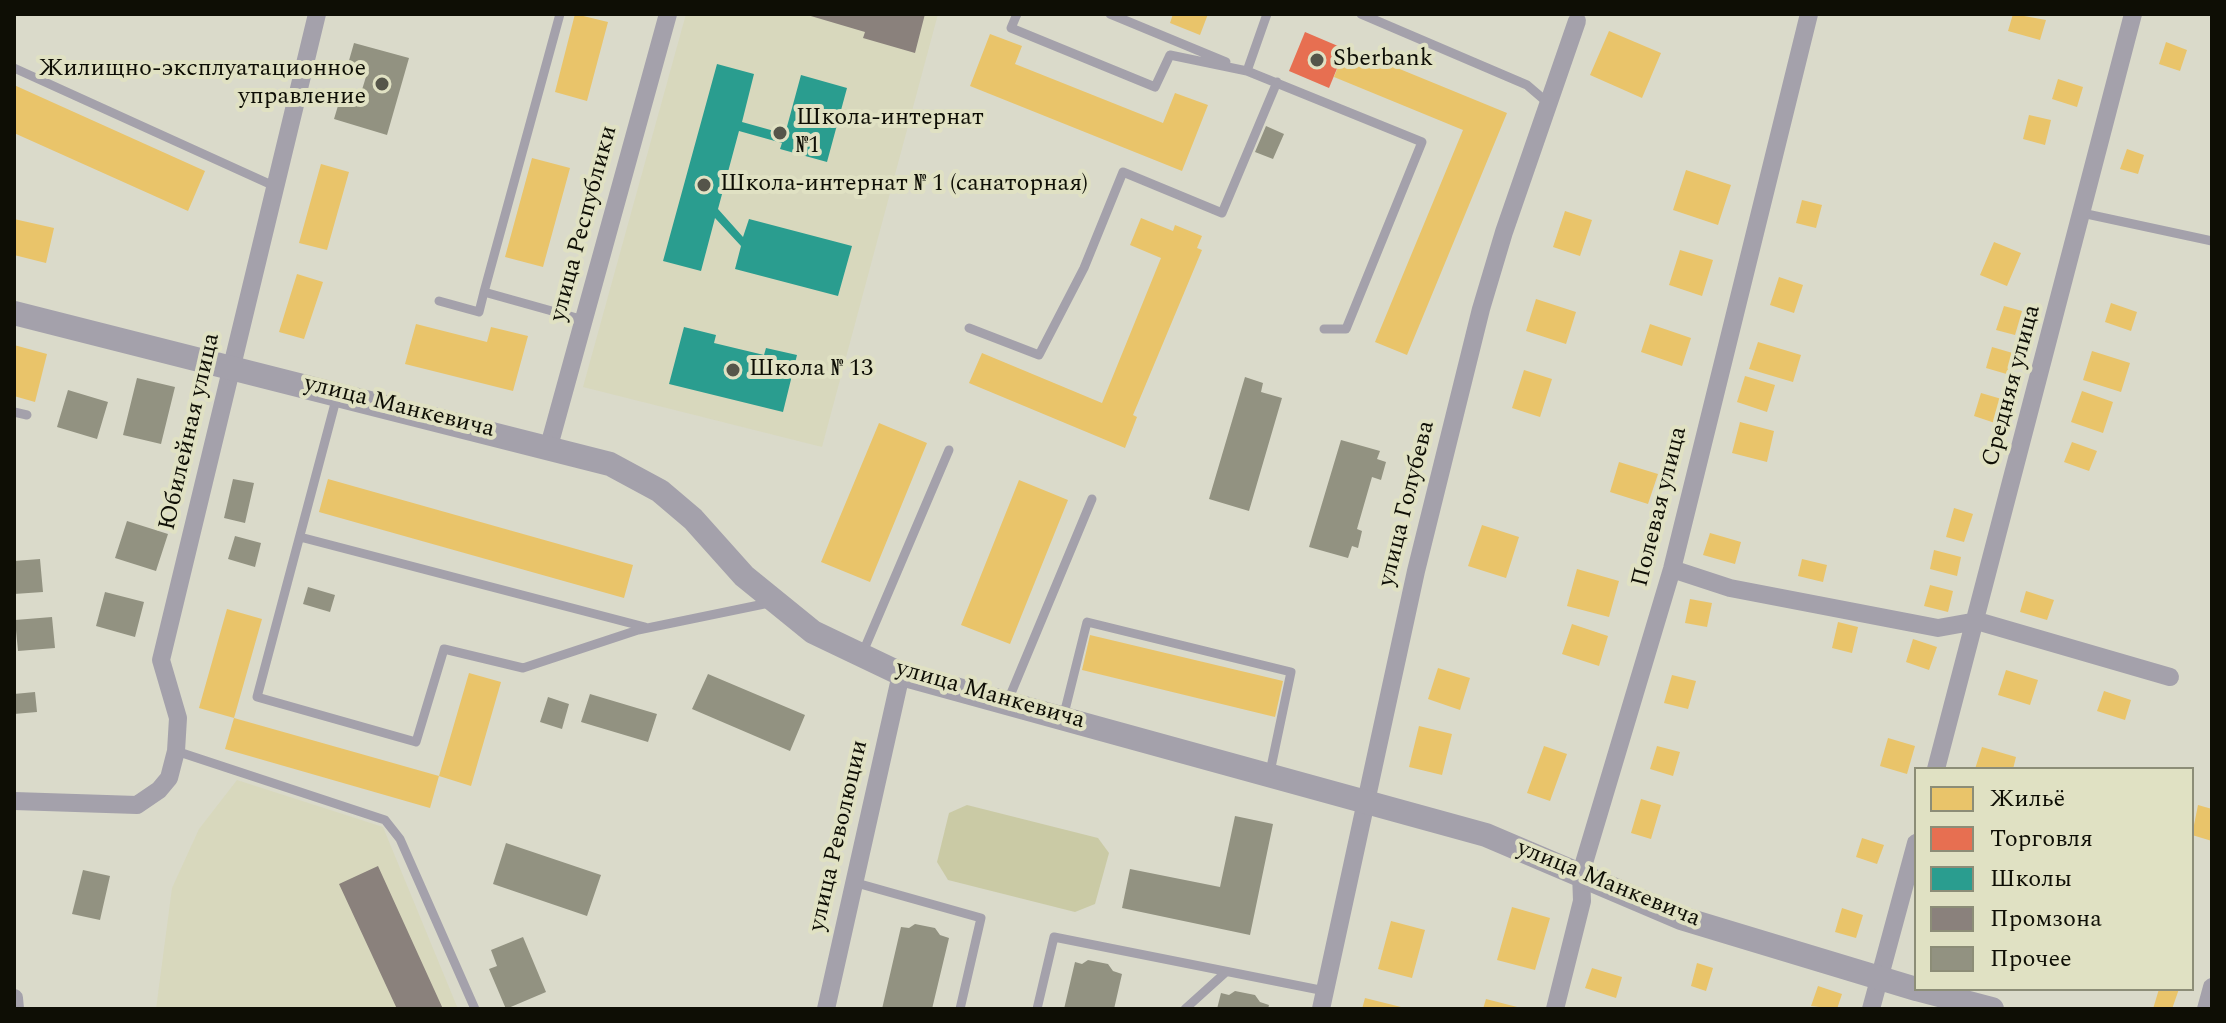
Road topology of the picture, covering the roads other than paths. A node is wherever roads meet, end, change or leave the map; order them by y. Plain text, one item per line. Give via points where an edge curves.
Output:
1 (317, 14) edge
2 (560, 14) edge
3 (667, 14) edge
4 (1017, 14) edge
5 (1110, 14) edge
6 (1267, 14) edge
7 (1361, 14) edge
8 (1809, 14) edge
9 (2133, 14) edge
10 (1577, 21) dead end
11 (14, 68) edge
12 (1247, 71) junction
13 (1277, 82) junction
14 (1548, 103) junction
15 (274, 186) junction
16 (2082, 213) junction
17 (2212, 241) edge
18 (484, 292) junction
19 (439, 301) dead end
20 (14, 313) edge
21 (584, 320) junction
22 (969, 328) dead end
23 (1324, 329) dead end
24 (232, 366) junction
25 (338, 393) junction
26 (14, 412) edge
27 (27, 415) dead end
28 (549, 446) junction
29 (949, 450) dead end
30 (1092, 499) dead end
31 (300, 537) junction
32 (1672, 569) junction
33 (775, 601) junction
34 (1977, 621) junction
35 (648, 628) junction
36 (862, 655) junction
37 (901, 674) junction
38 (2170, 677) dead end
39 (1007, 703) junction
40 (1063, 718) junction
41 (176, 751) junction
42 (1937, 767) edge
43 (1269, 775) junction
44 (14, 801) edge
45 (1365, 801) junction
46 (1914, 850) edge
47 (1581, 873) junction
48 (853, 882) junction
49 (1226, 972) junction
50 (1879, 979) junction
51 (2212, 987) edge
52 (1914, 988) edge
53 (1924, 991) edge
54 (14, 998) edge
55 (1323, 1000) edge
56 (15, 1009) edge
57 (475, 1009) edge
58 (826, 1009) edge
59 (960, 1009) edge
60 (1037, 1009) edge
61 (1185, 1009) edge
62 (1555, 1009) edge
63 (1871, 1009) edge
64 (1992, 1009) edge
65 (2206, 1009) edge

1 - 15 street, Юбилейная улица
2 - 18 lane
3 - 21 street, улица Республики
4 - 12 lane via 1011,28 1155,87 1170,55
5 - 12 lane
6 - 12 lane
7 - 14 lane via 1527,85
8 - 32 street, Полевая улица
9 - 16 street, Средняя улица
10 - 14 street, улица Голубева
11 - 15 lane
12 - 13 lane
13 - 22 lane via 1222,213 1123,172 1084,268 1039,355
13 - 23 lane via 1422,142 1346,329
14 - 45 street, улица Голубева via 1481,309
15 - 24 street, Юбилейная улица
16 - 17 lane
16 - 34 street, Средняя улица
18 - 19 lane via 479,312
18 - 21 lane
20 - 24 street, улица Манкевича
21 - 28 street, улица Республики
24 - 25 street, улица Манкевича
24 - 41 street, Юбилейная улица via 161,660 178,718
25 - 28 street, улица Манкевича
25 - 31 lane
26 - 27 lane
28 - 33 street, улица Манкевича via 610,464 660,491
29 - 36 lane
30 - 39 lane
31 - 35 lane
31 - 35 lane via 257,697 416,742 444,649 523,668
32 - 34 street via 1730,588 1938,628
32 - 47 street, Полевая улица
33 - 35 lane
33 - 36 street, улица Манкевича via 813,632
34 - 38 street
34 - 42 street, Средняя улица
36 - 37 street, улица Манкевича
37 - 39 street, улица Манкевича
37 - 48 street, улица Революции
39 - 40 street, улица Манкевича
40 - 43 street, улица Манкевича
40 - 43 lane via 1087,622 1291,672
41 - 44 street, Юбилейная улица via 169,778 137,805
41 - 57 lane via 385,820 400,839
43 - 45 street, улица Манкевича
45 - 47 street, улица Манкевича via 1486,835
45 - 55 street, улица Голубева
46 - 50 street
47 - 50 street, улица Манкевича via 1681,918
47 - 62 street, Полевая улица via 1582,901
48 - 58 street, улица Революции
48 - 59 lane via 981,918
49 - 55 lane
49 - 60 lane via 1054,937
49 - 61 lane
50 - 52 street, улица Манкевича
50 - 63 street
51 - 65 street
53 - 64 street, улица Манкевича
54 - 56 street

